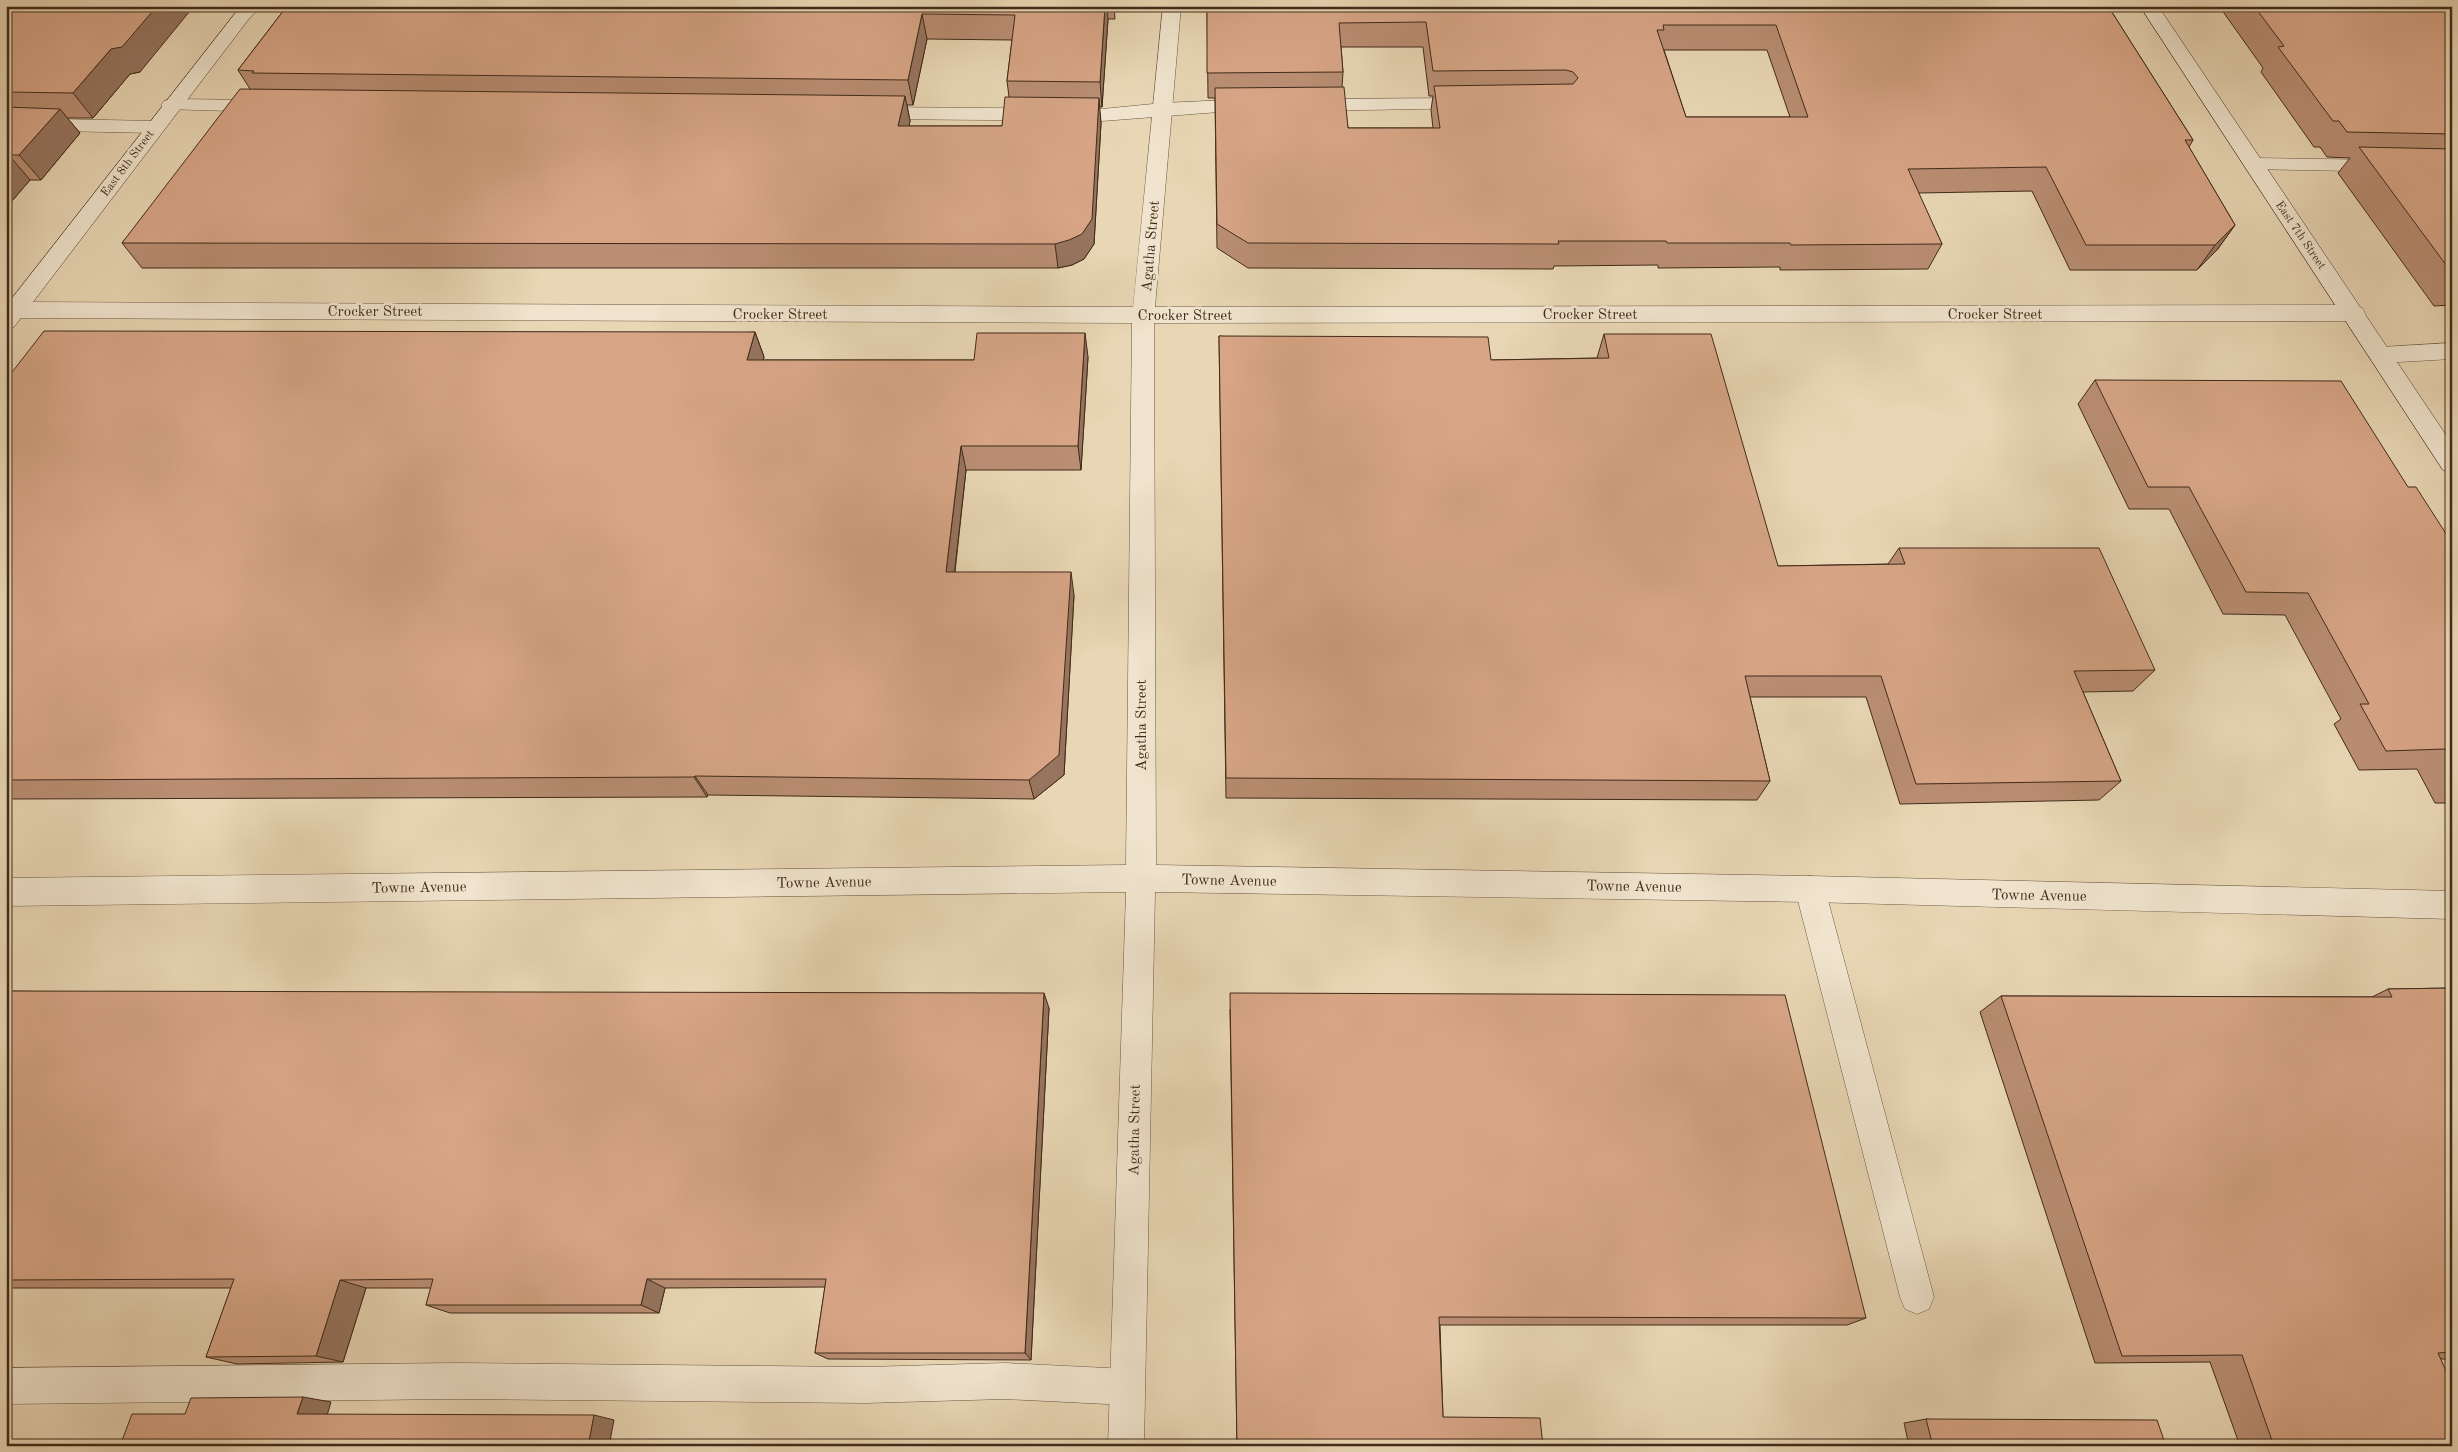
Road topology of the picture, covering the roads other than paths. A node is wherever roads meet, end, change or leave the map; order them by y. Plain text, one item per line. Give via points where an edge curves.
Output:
1 (252, 6) edge
2 (1172, 6) edge
3 (2149, 6) edge
4 (1490, 103) edge
5 (171, 105) junction
6 (1270, 105) edge
7 (1290, 105) edge
8 (283, 106) edge
9 (1163, 109) junction
10 (852, 113) edge
11 (6, 124) edge
12 (154, 127) junction
13 (2255, 164) junction
14 (2452, 167) edge
15 (2354, 313) junction
16 (1143, 315) junction
17 (11, 316) edge
18 (2452, 351) edge
19 (2381, 355) junction
20 (2452, 464) edge
21 (1141, 878) junction
22 (1810, 889) junction
23 (6, 892) edge
24 (2452, 905) edge
25 (1918, 1297) dead end
26 (6, 1386) edge
27 (1127, 1387) junction
28 (1126, 1446) edge

1 - 5 street, East 8th Street
2 - 9 street, Agatha Street
3 - 13 street, East 7th Street
4 - 7 street
5 - 8 street
5 - 12 street, East 8th Street
6 - 9 street
9 - 10 street via 1102,115
9 - 16 street, Agatha Street
11 - 12 street
12 - 17 street, East 8th Street
13 - 14 street
13 - 15 street, East 7th Street
15 - 16 street, Crocker Street
15 - 19 street, East 7th Street
16 - 17 street, Crocker Street
16 - 21 street, Agatha Street
18 - 19 street
19 - 20 street, East 7th Street
21 - 22 street, Towne Avenue
21 - 23 street, Towne Avenue
21 - 27 street, Agatha Street
22 - 24 street, Towne Avenue
22 - 25 street
26 - 27 street via 456,1381 866,1385 1005,1381
27 - 28 street, Agatha Street

